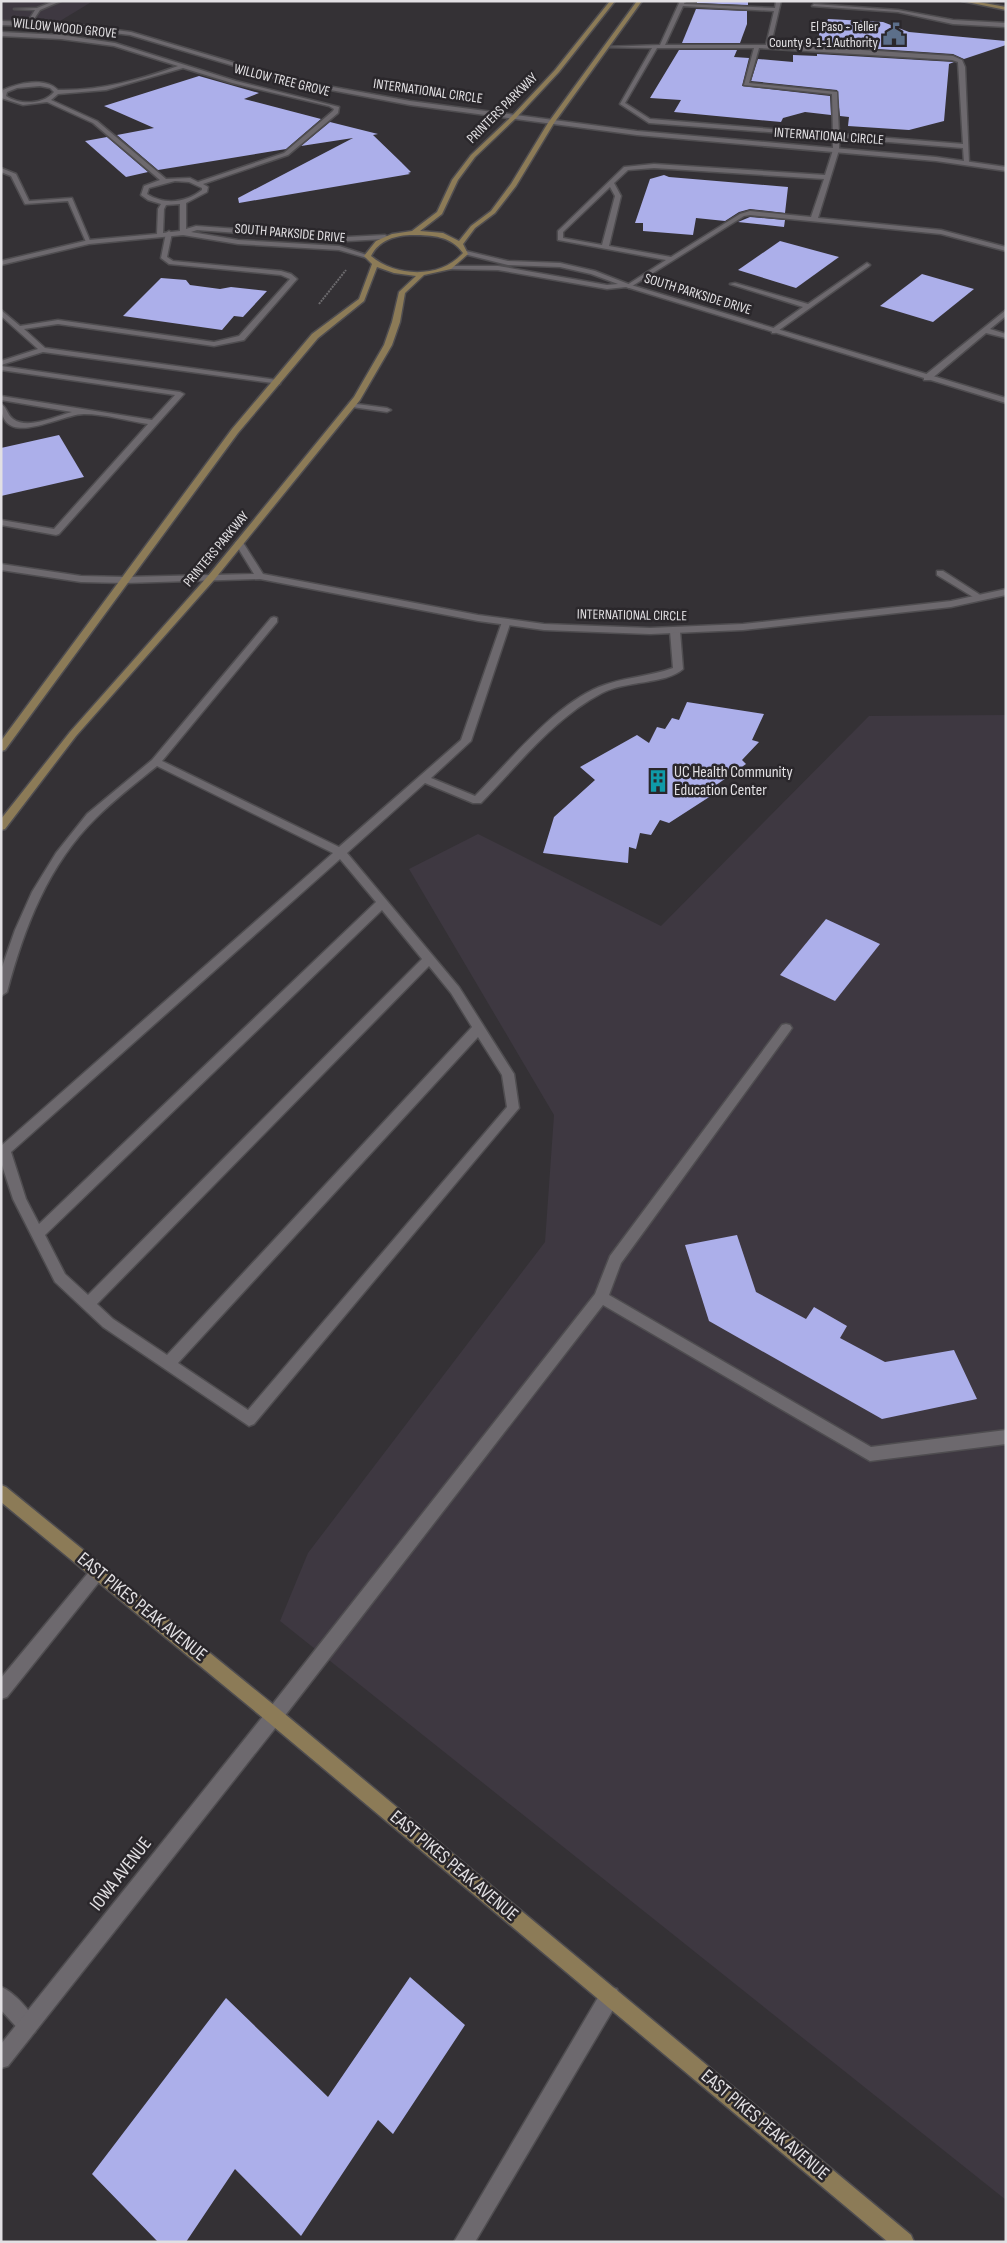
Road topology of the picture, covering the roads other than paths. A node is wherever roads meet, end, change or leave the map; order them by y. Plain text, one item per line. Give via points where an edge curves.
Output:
1 (59, 1) edge
2 (613, 1) edge
3 (640, 1) edge
4 (780, 1) edge
5 (964, 1) edge
6 (683, 3) edge
7 (814, 4) dead end
8 (16, 9) dead end
9 (38, 9) junction
10 (1006, 9) edge
11 (777, 10) junction
12 (1, 23) edge
13 (30, 23) junction
14 (1006, 26) edge
15 (1, 34) edge
16 (757, 46) junction
17 (768, 46) junction
18 (607, 47) junction
19 (658, 47) junction
20 (210, 58) junction
21 (183, 67) junction
22 (57, 92) junction
23 (2, 97) edge
24 (47, 100) junction
25 (514, 117) junction
26 (551, 123) junction
27 (836, 136) junction
28 (966, 146) junction
29 (836, 150) junction
30 (967, 162) junction
31 (1006, 169) edge
32 (1, 170) edge
33 (828, 177) junction
34 (164, 180) junction
35 (200, 183) junction
36 (611, 183) junction
37 (165, 202) junction
38 (183, 202) junction
39 (814, 219) junction
40 (183, 233) junction
41 (413, 233) junction
42 (160, 234) junction
43 (169, 234) junction
44 (385, 237) junction
45 (89, 242) junction
46 (461, 243) junction
47 (605, 247) junction
48 (1006, 248) edge
49 (466, 253) junction
50 (367, 256) junction
51 (673, 259) junction
52 (1, 263) edge
53 (375, 264) junction
54 (867, 265) dead end
55 (449, 268) junction
56 (423, 273) junction
57 (732, 284) dead end
58 (629, 286) junction
59 (809, 307) junction
60 (1, 312) edge
61 (1005, 313) edge
62 (20, 328) junction
63 (984, 330) junction
64 (775, 331) junction
65 (1006, 336) edge
66 (43, 350) junction
67 (2, 363) edge
68 (927, 378) junction
69 (277, 382) junction
70 (1, 398) edge
71 (1006, 402) edge
72 (352, 405) junction
73 (1, 406) edge
74 (387, 410) dead end
75 (83, 411) junction
76 (154, 423) junction
77 (1, 522) edge
78 (239, 543) junction
79 (1, 567) edge
80 (940, 573) dead end
81 (260, 576) junction
82 (211, 578) junction
83 (125, 580) junction
84 (1005, 593) edge
85 (981, 598) junction
86 (274, 620) dead end
87 (506, 622) junction
88 (675, 631) junction
89 (1, 748) edge
90 (156, 762) junction
91 (423, 778) junction
92 (1, 827) edge
93 (340, 852) junction
94 (382, 903) junction
95 (429, 959) junction
96 (1, 992) edge
97 (479, 1028) junction
98 (786, 1028) dead end
99 (3, 1145) edge
100 (37, 1234) junction
101 (601, 1297) junction
102 (88, 1304) junction
103 (168, 1364) junction
104 (1006, 1437) edge
105 (1, 1492) edge
106 (98, 1572) junction
107 (1, 1691) edge
108 (274, 1716) junction
109 (1, 1996) edge
110 (610, 1996) junction
111 (28, 2025) junction
112 (1, 2059) edge
113 (464, 2242) edge
114 (904, 2242) edge

1 - 9 street
2 - 25 main road, PRINTERS PARKWAY via 557,71
3 - 18 main road
4 - 11 street
5 - 10 main road
6 - 11 street
6 - 19 street
7 - 14 street via 898,11 953,22
8 - 9 street
9 - 13 street
11 - 17 street
12 - 13 street, INTERNATIONAL CIRCLE
13 - 20 street, INTERNATIONAL CIRCLE via 131,34
15 - 21 street, WILLOW WOOD GROVE via 106,44
16 - 17 street
16 - 19 street
16 - 27 street via 746,84 835,93
17 - 28 street via 960,61
18 - 19 street
18 - 26 main road
19 - 27 street via 622,103 649,121
20 - 21 street
20 - 25 street, INTERNATIONAL CIRCLE via 346,92
21 - 22 street via 113,88
21 - 35 street, WILLOW TREE GROVE via 337,108 286,154
22 - 23 street via 52,87 32,84 9,89
22 - 24 street
23 - 24 street via 20,103
24 - 34 street via 95,122
25 - 26 street, INTERNATIONAL CIRCLE
25 - 41 main road, PRINTERS PARKWAY via 454,180 440,213
26 - 29 street, INTERNATIONAL CIRCLE via 703,140
26 - 46 main road via 514,186
27 - 28 street
27 - 29 street
28 - 30 street
29 - 30 street, INTERNATIONAL CIRCLE
29 - 33 street
30 - 31 street, INTERNATIONAL CIRCLE
32 - 45 street via 14,175 27,203 70,199
33 - 36 street via 654,166 626,168
33 - 39 street
34 - 35 street, WILLOW TREE GROVE via 183,179
34 - 37 street via 144,190 144,195
35 - 38 street via 205,191
36 - 47 street via 618,196
36 - 47 street via 560,232 560,239
37 - 38 street
37 - 42 street via 161,209
38 - 40 street
39 - 48 street via 941,232
39 - 51 street via 759,213 742,215
40 - 43 street, SOUTH PARKSIDE DRIVE
40 - 44 street, SOUTH PARKSIDE DRIVE via 196,228 354,240
40 - 50 street, SOUTH PARKSIDE DRIVE via 238,242 339,248
41 - 44 main road, SOUTH PARKSIDE DRIVE
41 - 46 main road, SOUTH PARKSIDE DRIVE via 450,237
42 - 43 street, SOUTH PARKSIDE DRIVE
42 - 45 street, SOUTH PARKSIDE DRIVE
43 - 62 street via 164,258 171,263 281,273 294,279 241,338 229,342 214,344 58,322
44 - 50 main road via 372,246
45 - 52 street, SOUTH PARKSIDE DRIVE
46 - 49 main road
47 - 51 street
49 - 55 main road
49 - 58 street, SOUTH PARKSIDE DRIVE via 508,262 560,265 593,272
50 - 53 main road
51 - 58 street
53 - 56 main road via 391,270
53 - 69 main road via 362,300 315,336
54 - 59 street
55 - 56 main road
55 - 58 street via 498,268 607,287
56 - 72 main road, PRINTERS PARKWAY via 402,292 388,345
57 - 59 street
58 - 64 street, SOUTH PARKSIDE DRIVE
59 - 64 street
60 - 62 street
61 - 63 street
62 - 66 street
63 - 65 street
63 - 68 street
64 - 68 street, SOUTH PARKSIDE DRIVE
66 - 67 street
66 - 69 street
67 - 76 street via 180,394
68 - 71 street, SOUTH PARKSIDE DRIVE
69 - 83 main road via 211,462
70 - 75 street
72 - 74 street
72 - 78 main road, PRINTERS PARKWAY
73 - 75 street via 8,420 24,426
75 - 76 street
76 - 77 street via 56,532
78 - 81 street
78 - 82 main road, PRINTERS PARKWAY
79 - 83 street, INTERNATIONAL CIRCLE via 81,579
80 - 85 street
81 - 82 street, INTERNATIONAL CIRCLE
81 - 87 street, INTERNATIONAL CIRCLE
82 - 83 street, INTERNATIONAL CIRCLE
82 - 92 main road, PRINTERS PARKWAY via 73,734
83 - 89 main road
84 - 85 street, INTERNATIONAL CIRCLE
85 - 88 street, INTERNATIONAL CIRCLE via 743,627
86 - 90 street
87 - 88 street, INTERNATIONAL CIRCLE via 598,630
87 - 91 street via 466,741
88 - 91 street via 678,669 666,675 600,690 559,720 477,801
90 - 93 street
90 - 96 street via 114,795 74,836 32,899 11,950
91 - 93 street
93 - 94 street
93 - 99 street
94 - 95 street
94 - 100 street
95 - 97 street via 455,990
95 - 102 street
97 - 103 street
97 - 103 street via 508,1074 513,1108 249,1419
98 - 101 street, IOWA AVENUE via 615,1260
99 - 100 street via 20,1199
100 - 102 street via 60,1278
101 - 104 street via 870,1454
101 - 108 street, IOWA AVENUE
102 - 103 street via 108,1323
105 - 106 main road, EAST PIKES PEAK AVENUE
106 - 107 street
106 - 108 main road, EAST PIKES PEAK AVENUE
108 - 110 main road, EAST PIKES PEAK AVENUE
108 - 111 street, IOWA AVENUE
109 - 111 street
110 - 113 street
110 - 114 main road, EAST PIKES PEAK AVENUE
111 - 112 street, IOWA AVENUE

